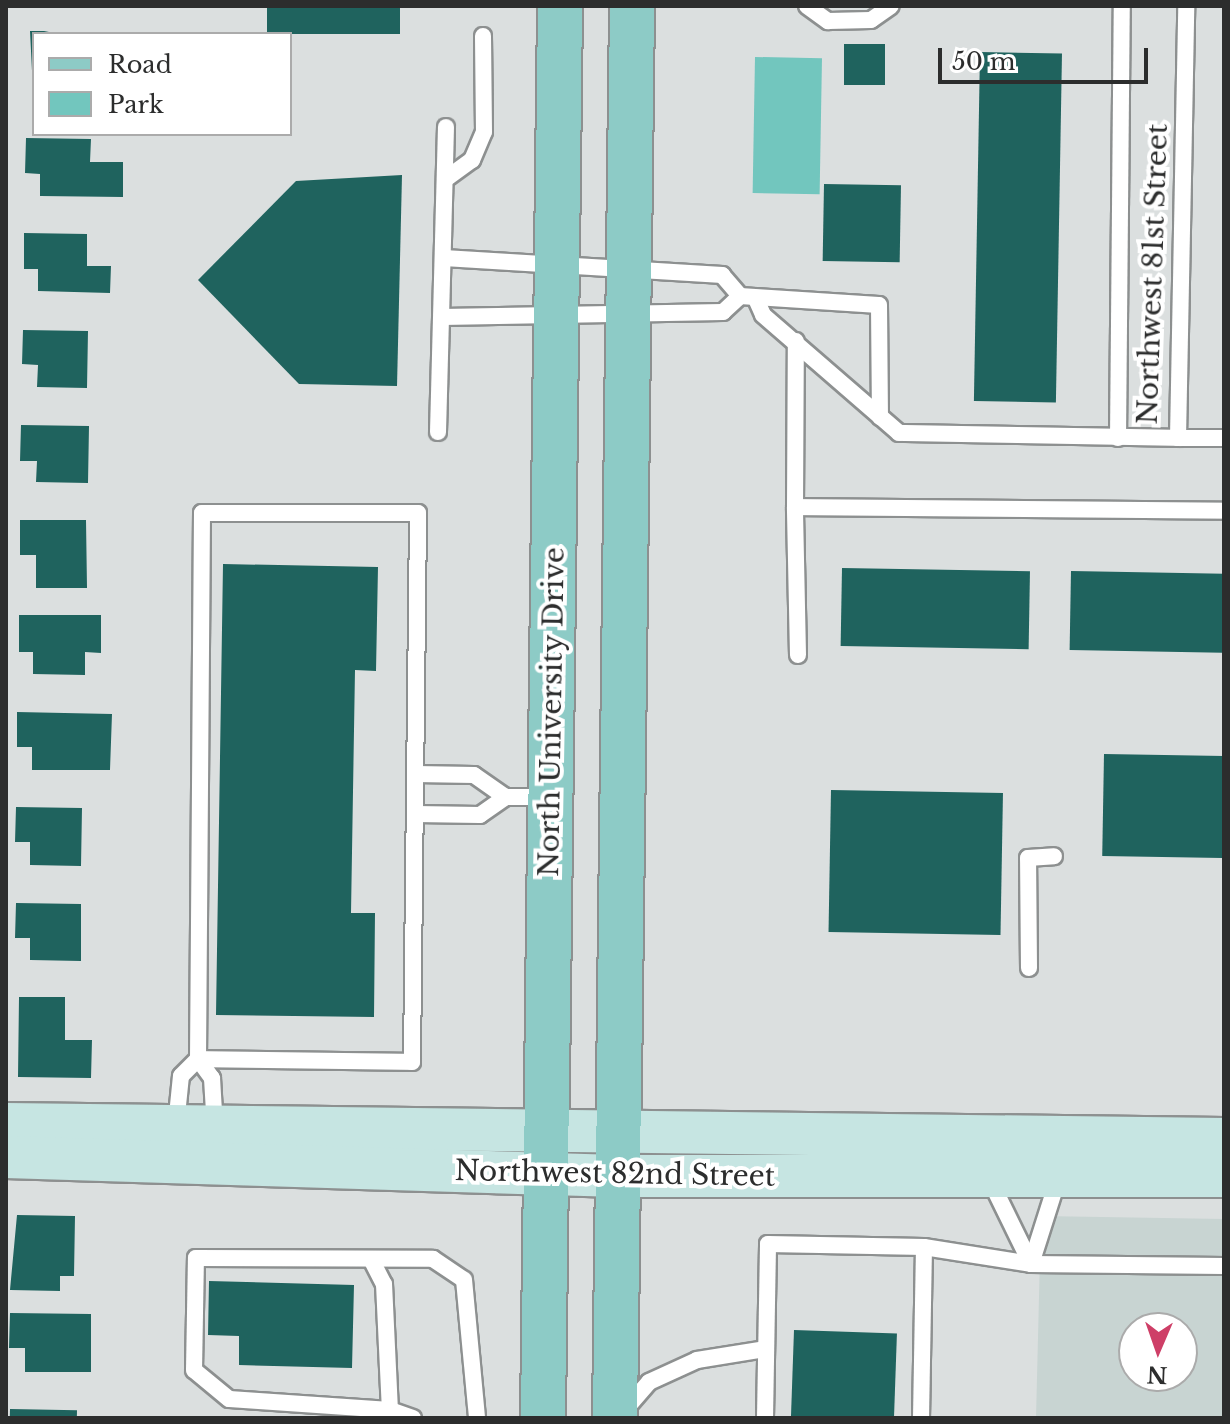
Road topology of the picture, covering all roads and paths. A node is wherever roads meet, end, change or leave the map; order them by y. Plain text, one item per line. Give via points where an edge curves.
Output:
1 (560, 6) edge
2 (632, 6) edge
3 (807, 6) edge
4 (891, 6) edge
5 (1122, 6) edge
6 (1186, 6) edge
7 (483, 36) dead end
8 (446, 127) dead end
9 (447, 178) junction
10 (444, 258) junction
11 (558, 267) junction
12 (628, 291) junction
13 (748, 298) junction
14 (557, 310) junction
15 (442, 317) junction
16 (796, 341) junction
17 (880, 417) junction
18 (438, 432) dead end
19 (1118, 438) junction
20 (1178, 438) junction
21 (1224, 438) edge
22 (795, 507) junction
23 (1224, 511) edge
24 (798, 655) dead end
25 (416, 774) junction
26 (506, 797) junction
27 (551, 797) junction
28 (416, 814) junction
29 (1054, 856) dead end
30 (1029, 968) dead end
31 (198, 1059) junction
32 (6, 1124) edge
33 (618, 1132) junction
34 (1224, 1139) edge
35 (196, 1146) junction
36 (546, 1154) junction
37 (6, 1157) edge
38 (618, 1176) junction
39 (1224, 1176) edge
40 (989, 1178) junction
41 (1058, 1179) junction
42 (924, 1247) junction
43 (371, 1259) junction
44 (1031, 1264) junction
45 (1224, 1266) edge
46 (766, 1349) junction
47 (390, 1410) junction
48 (413, 1418) edge
49 (477, 1418) edge
50 (543, 1418) edge
51 (616, 1418) edge
52 (765, 1418) edge
53 (921, 1418) edge

1 - 11 main road, North University Drive
2 - 12 main road
3 - 4 lane via 828,21 871,20
5 - 19 lane
6 - 20 lane, Northwest 81st Street
7 - 9 lane via 484,132 472,160
8 - 9 lane
9 - 10 lane
10 - 11 lane
10 - 15 lane
11 - 12 lane
11 - 14 main road, North University Drive
12 - 13 lane via 723,312
12 - 13 lane, Northwest 81st Street via 722,275
12 - 14 lane
12 - 33 main road
13 - 16 lane, Northwest 81st Street
13 - 17 lane via 879,305
14 - 15 lane
14 - 27 main road, North University Drive
15 - 18 lane
16 - 17 lane, Northwest 81st Street
16 - 22 lane
17 - 19 lane, Northwest 81st Street via 899,433 928,438
19 - 20 lane, Northwest 81st Street
20 - 21 lane
22 - 23 lane
22 - 24 lane
25 - 26 lane via 474,775
25 - 28 lane
25 - 31 lane via 418,513 202,513
26 - 27 lane
26 - 28 lane via 480,815
27 - 36 main road, North University Drive
28 - 31 lane via 412,1062
29 - 30 lane via 1028,858
31 - 35 lane via 212,1078
31 - 35 lane via 181,1076
32 - 35 street, Northwest 82nd Street
33 - 34 street, Northwest 82nd Street
33 - 36 street, Northwest 82nd Street
33 - 38 main road
35 - 36 street, Northwest 82nd Street
35 - 37 street, Northwest 82nd Street
36 - 38 street, Northwest 82nd Street
36 - 50 main road, North University Drive
38 - 40 street, Northwest 82nd Street
38 - 51 main road
39 - 41 street, Northwest 82nd Street
40 - 41 street, Northwest 82nd Street
40 - 44 lane
41 - 44 lane
42 - 44 lane
42 - 46 lane via 768,1244
42 - 53 lane
43 - 47 lane via 384,1284
43 - 47 lane via 196,1258 194,1370 229,1399
43 - 49 lane via 433,1259 464,1280
44 - 45 lane
46 - 51 lane via 697,1360 649,1382
46 - 52 lane
47 - 48 lane

